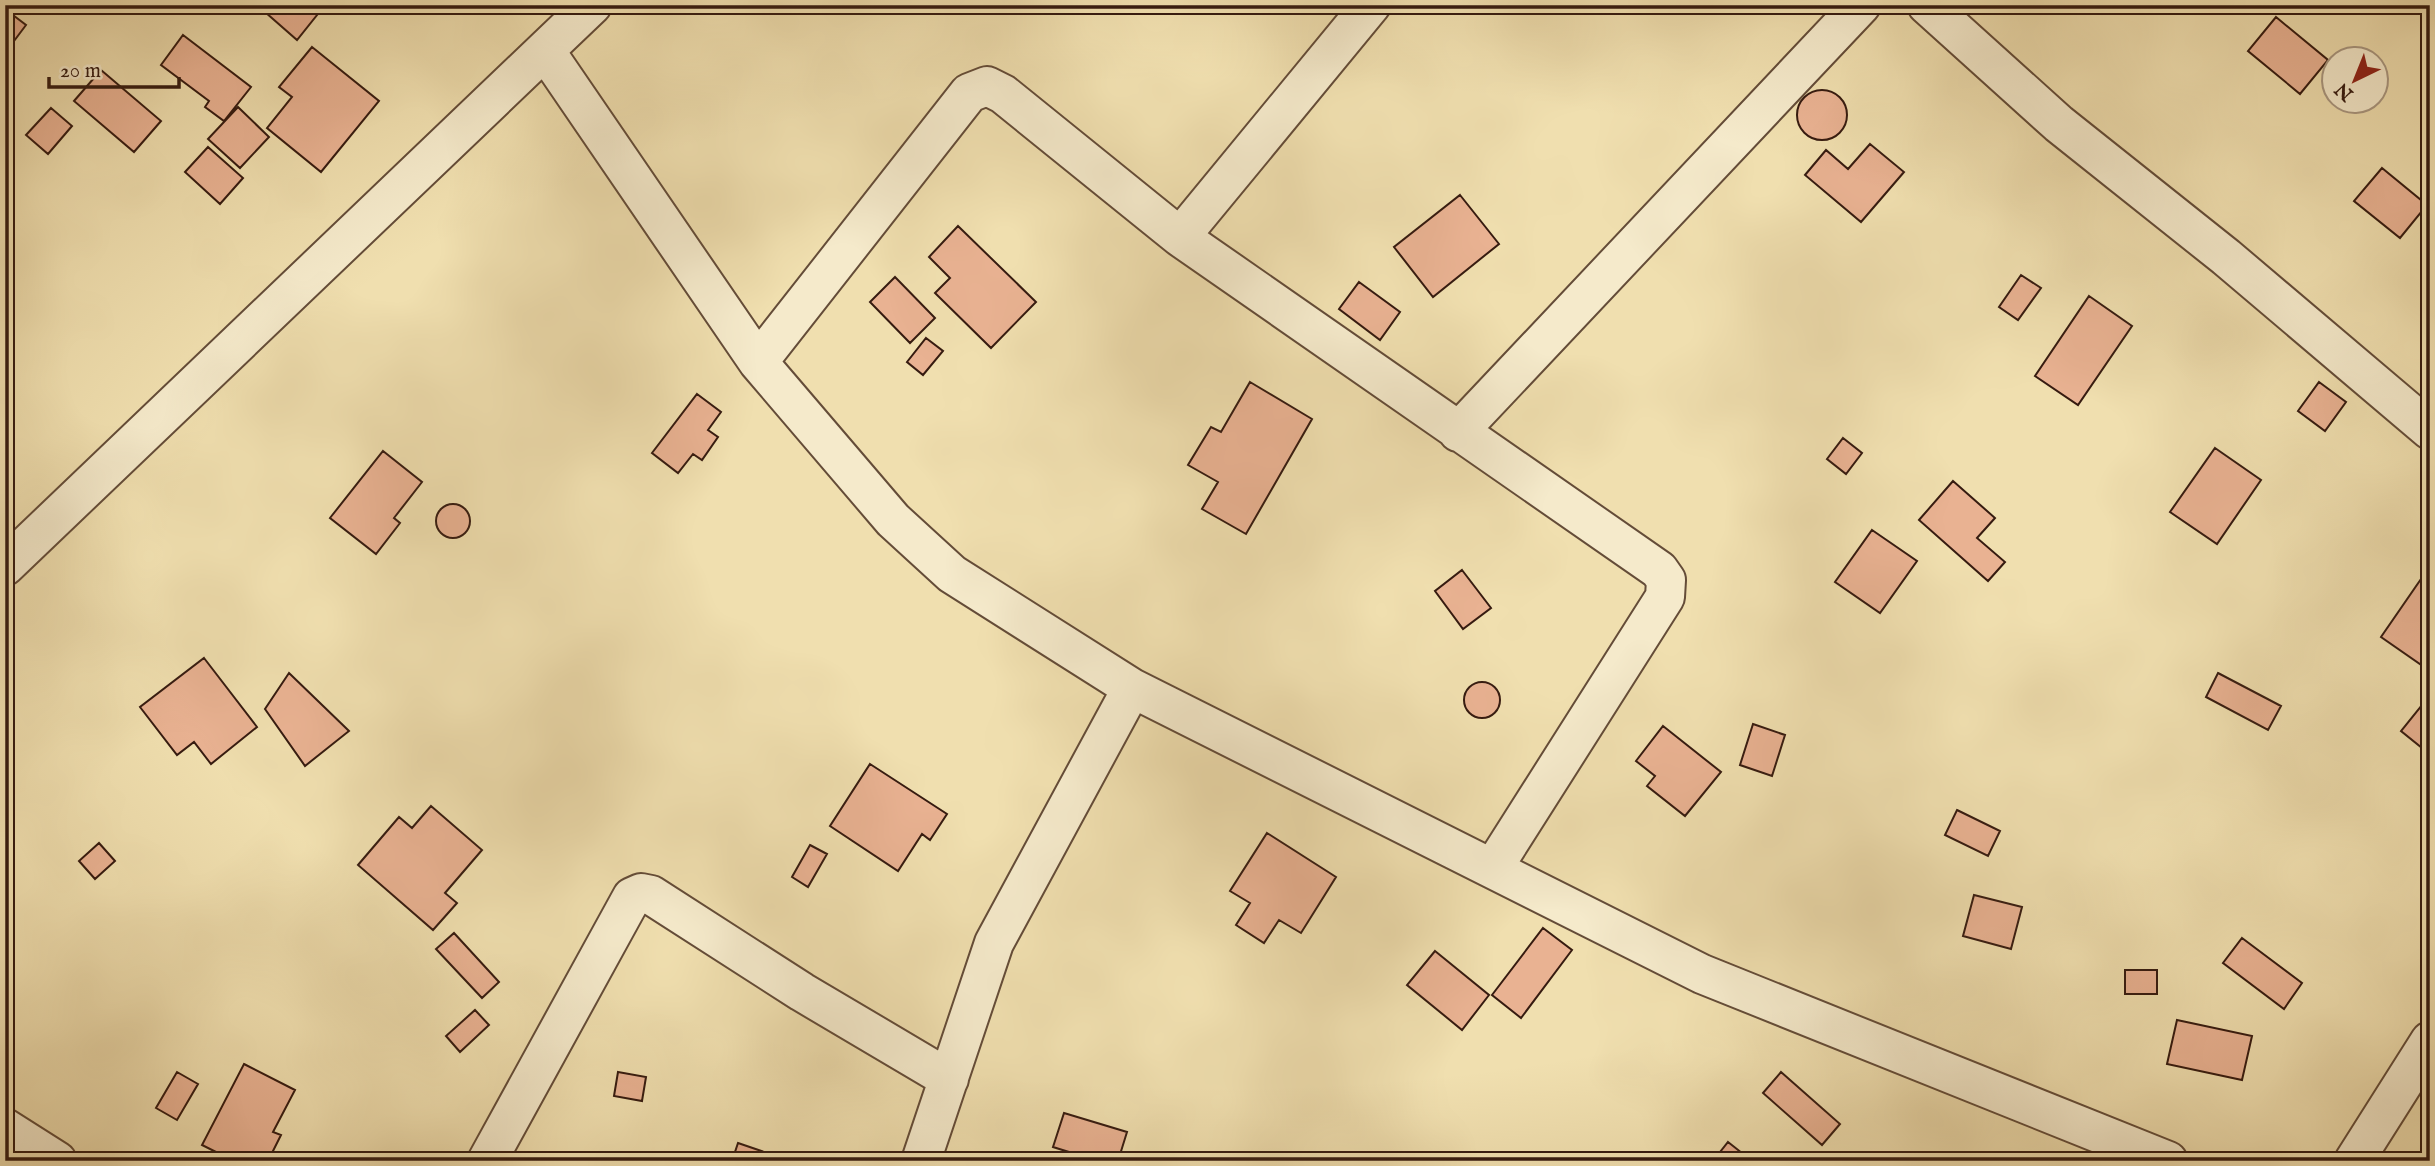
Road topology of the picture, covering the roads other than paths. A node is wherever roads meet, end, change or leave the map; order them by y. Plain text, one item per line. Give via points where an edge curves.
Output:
1 (592, 5) edge
2 (1371, 5) edge
3 (1861, 5) edge
4 (1927, 5) edge
5 (546, 52) junction
6 (1180, 237) junction
7 (758, 362) junction
8 (2430, 430) edge
9 (1458, 432) junction
10 (5, 566) edge
11 (1132, 688) junction
12 (1493, 869) junction
13 (2430, 1041) edge
14 (948, 1079) junction
15 (5, 1128) edge
16 (57, 1161) edge
17 (487, 1161) edge
18 (921, 1161) edge
19 (2168, 1161) edge
20 (2354, 1161) edge

1 - 5 street
2 - 6 street
3 - 9 street
4 - 8 street via 2059,124 2226,257
5 - 7 street
5 - 10 street
6 - 7 street via 1003,94 987,86 969,93
6 - 9 street
7 - 11 street via 893,520 952,574
9 - 12 street via 1659,570 1667,580 1665,597
11 - 12 street
11 - 14 street via 994,943
12 - 19 street via 1702,974
13 - 20 street
14 - 17 street via 642,893 632,897
14 - 18 street
15 - 16 street

